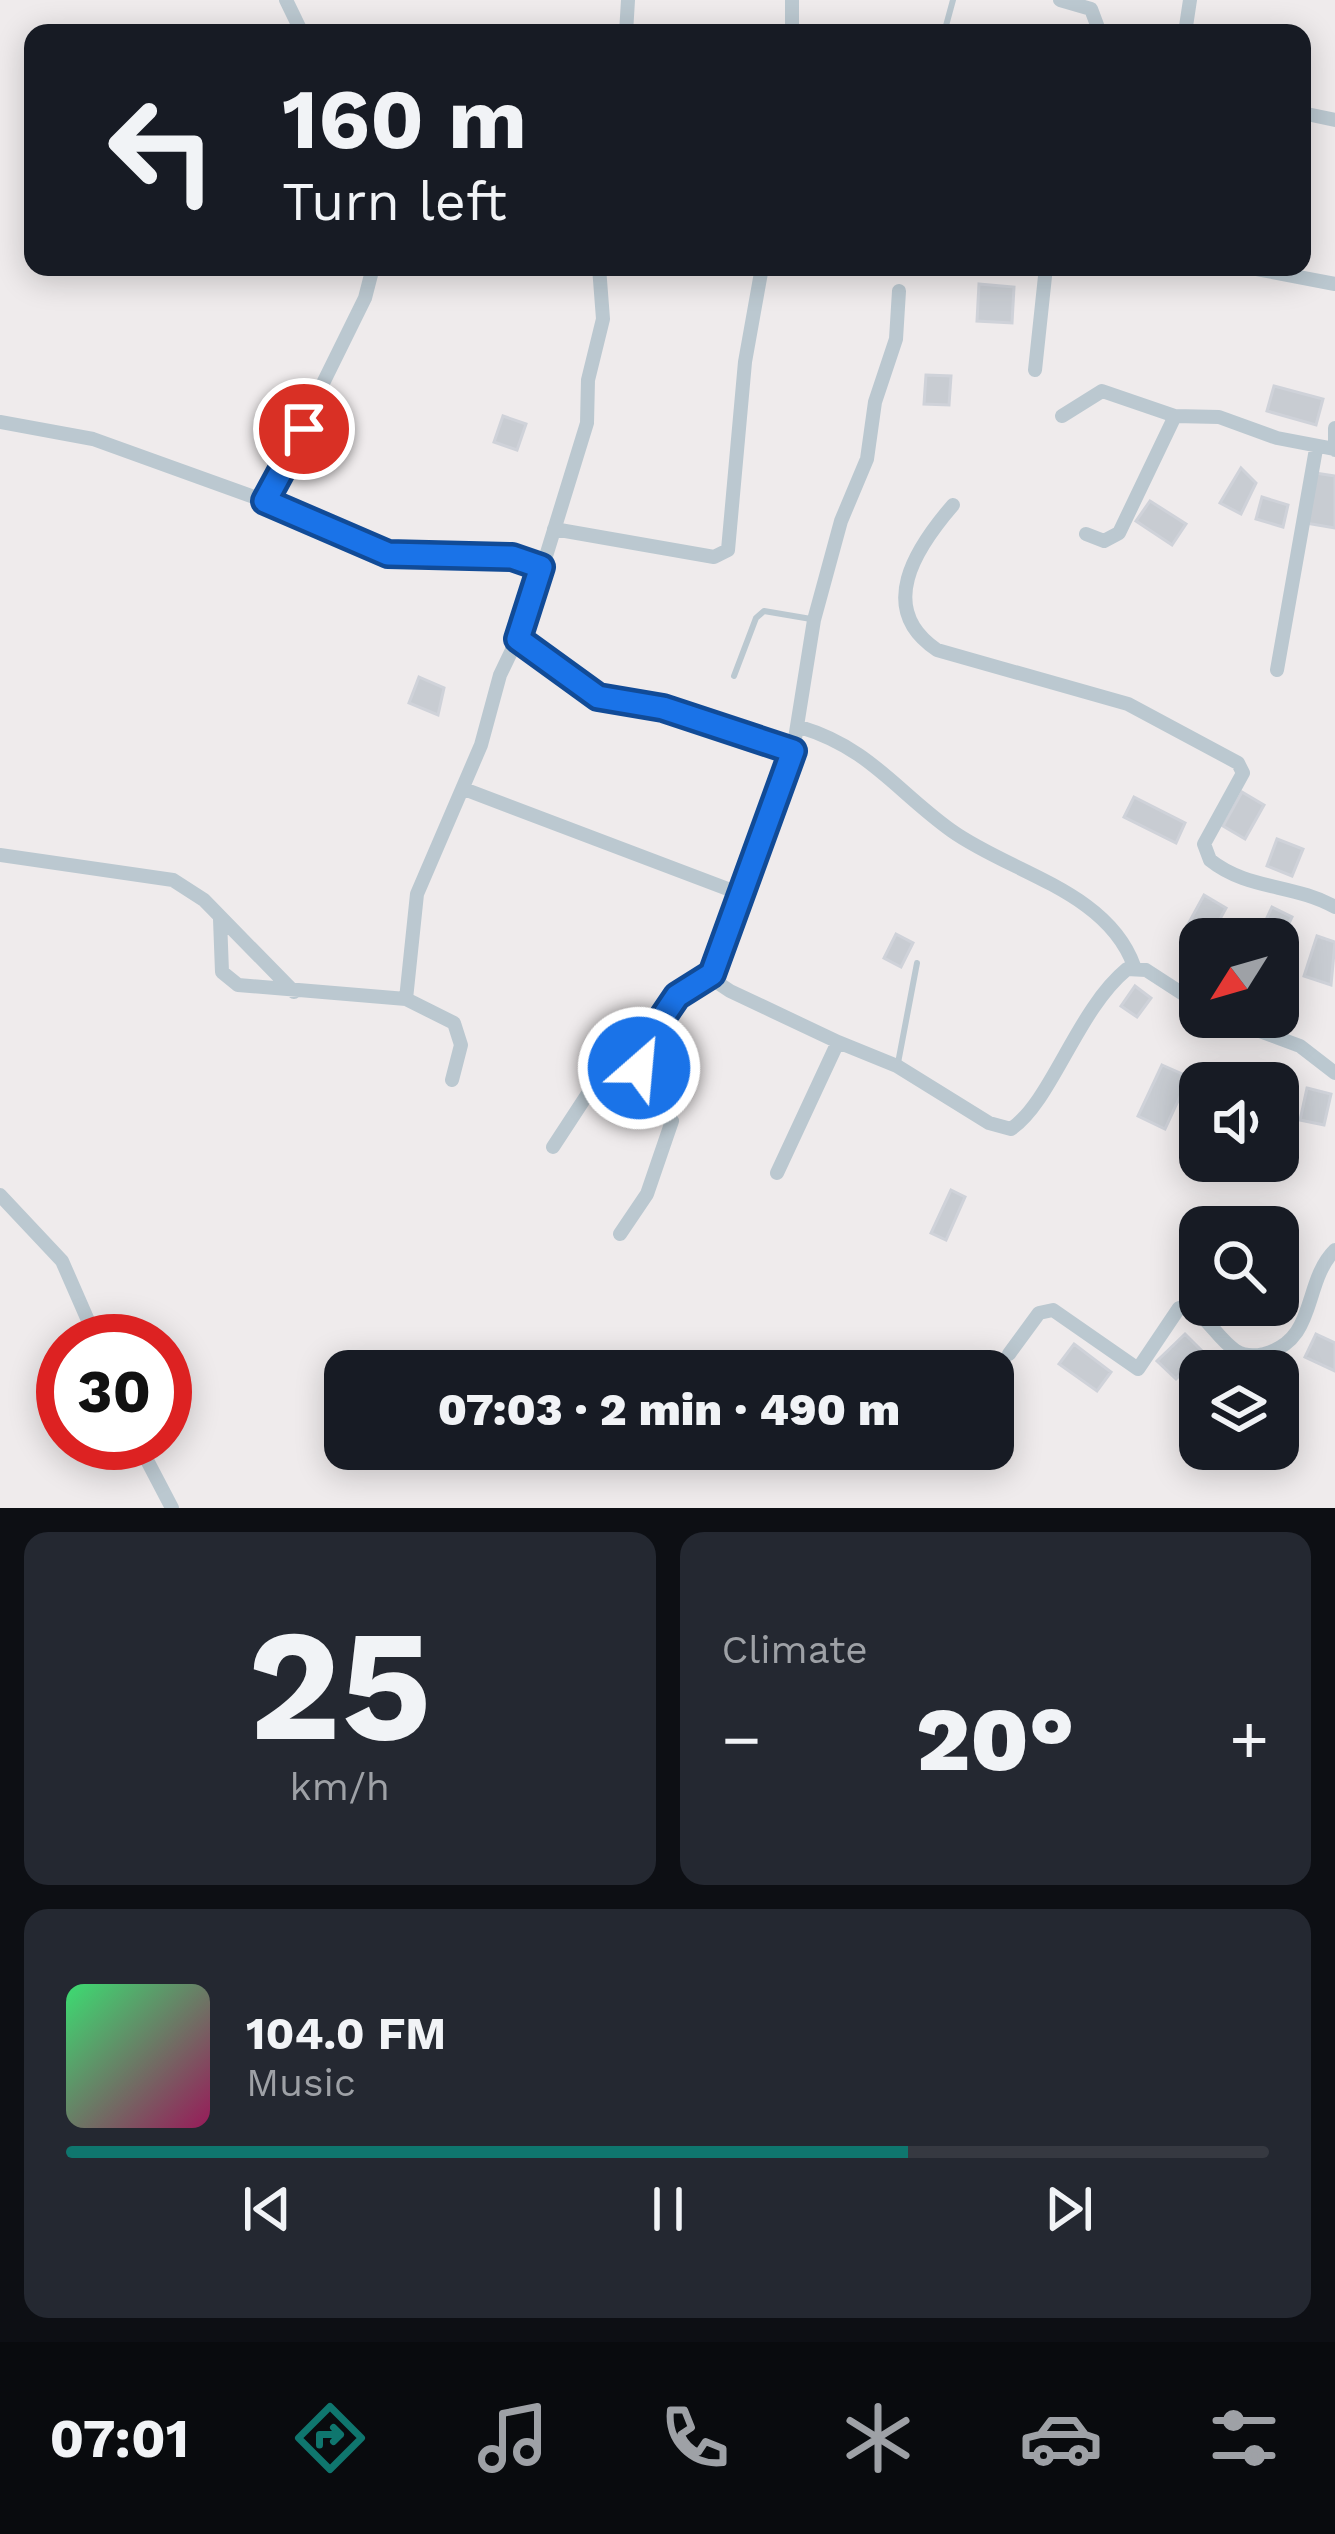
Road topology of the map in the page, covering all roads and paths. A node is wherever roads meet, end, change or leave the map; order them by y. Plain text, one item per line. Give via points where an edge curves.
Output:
1 (1060, 0) edge
2 (1097, 24) edge
3 (371, 276) edge
4 (600, 276) edge
5 (760, 276) edge
6 (1045, 276) edge
7 (1293, 276) edge
8 (1335, 284) edge
9 (899, 291) dead end
10 (1035, 370) dead end
11 (1062, 416) dead end
12 (1175, 416) junction
13 (0, 422) edge
14 (1335, 428) edge
15 (1316, 449) junction
16 (1335, 449) edge
17 (265, 501) junction
18 (952, 505) dead end
19 (554, 530) junction
20 (1086, 534) dead end
21 (541, 567) junction
22 (814, 620) junction
23 (518, 639) junction
24 (1277, 670) dead end
25 (734, 676) dead end
26 (800, 727) junction
27 (793, 751) junction
28 (464, 789) junction
29 (0, 856) edge
30 (741, 894) junction
31 (1335, 907) edge
32 (220, 919) junction
33 (917, 963) dead end
34 (1134, 966) junction
35 (712, 974) junction
36 (294, 992) junction
37 (1179, 993) edge
38 (406, 999) junction
39 (1278, 1038) edge
40 (838, 1042) junction
41 (637, 1055) junction
42 (897, 1066) junction
43 (1335, 1072) edge
44 (452, 1080) dead end
45 (553, 1147) dead end
46 (777, 1173) dead end
47 (0, 1195) edge
48 (620, 1234) dead end
49 (1335, 1250) edge
50 (85, 1314) edge
51 (1012, 1350) edge
52 (152, 1470) edge
53 (172, 1508) edge

1 - 2 street via 1091,9
3 - 17 street
4 - 19 street via 603,319 587,423
5 - 19 street via 728,550 714,556
6 - 10 street
7 - 8 street
9 - 22 street via 896,339 874,402 867,459
11 - 12 street via 1102,391
12 - 15 street via 1219,418
12 - 20 street via 1119,533 1104,541
13 - 17 street via 93,440
14 - 16 street
15 - 16 street
15 - 24 street
17 - 21 street via 388,554 512,557
18 - 31 street via 913,564 904,601 914,634 937,650 1150,713 1238,764 1240,786 1204,844 1210,860 1253,884
19 - 21 street
21 - 23 street
22 - 25 lane via 764,610
22 - 26 street
23 - 27 street via 598,697 663,708
23 - 28 street
26 - 27 street
26 - 34 street via 858,751 951,830 1028,869 1117,931
27 - 30 street
28 - 30 street
28 - 38 street via 417,894
29 - 32 street via 173,880
30 - 35 street
32 - 36 street
32 - 36 street via 227,979
33 - 42 lane
34 - 37 street
34 - 42 street via 1094,1003 1011,1129
35 - 40 street via 730,991
35 - 41 street via 677,996
36 - 38 street
38 - 44 street via 461,1032
39 - 43 street
40 - 42 street
40 - 46 street
41 - 45 street via 587,1095
41 - 48 street via 641,1084 666,1108 670,1134
47 - 50 street via 62,1261
49 - 51 street via 1302,1328 1265,1354 1237,1351 1188,1306 1138,1369 1053,1310 1039,1313
52 - 53 street

